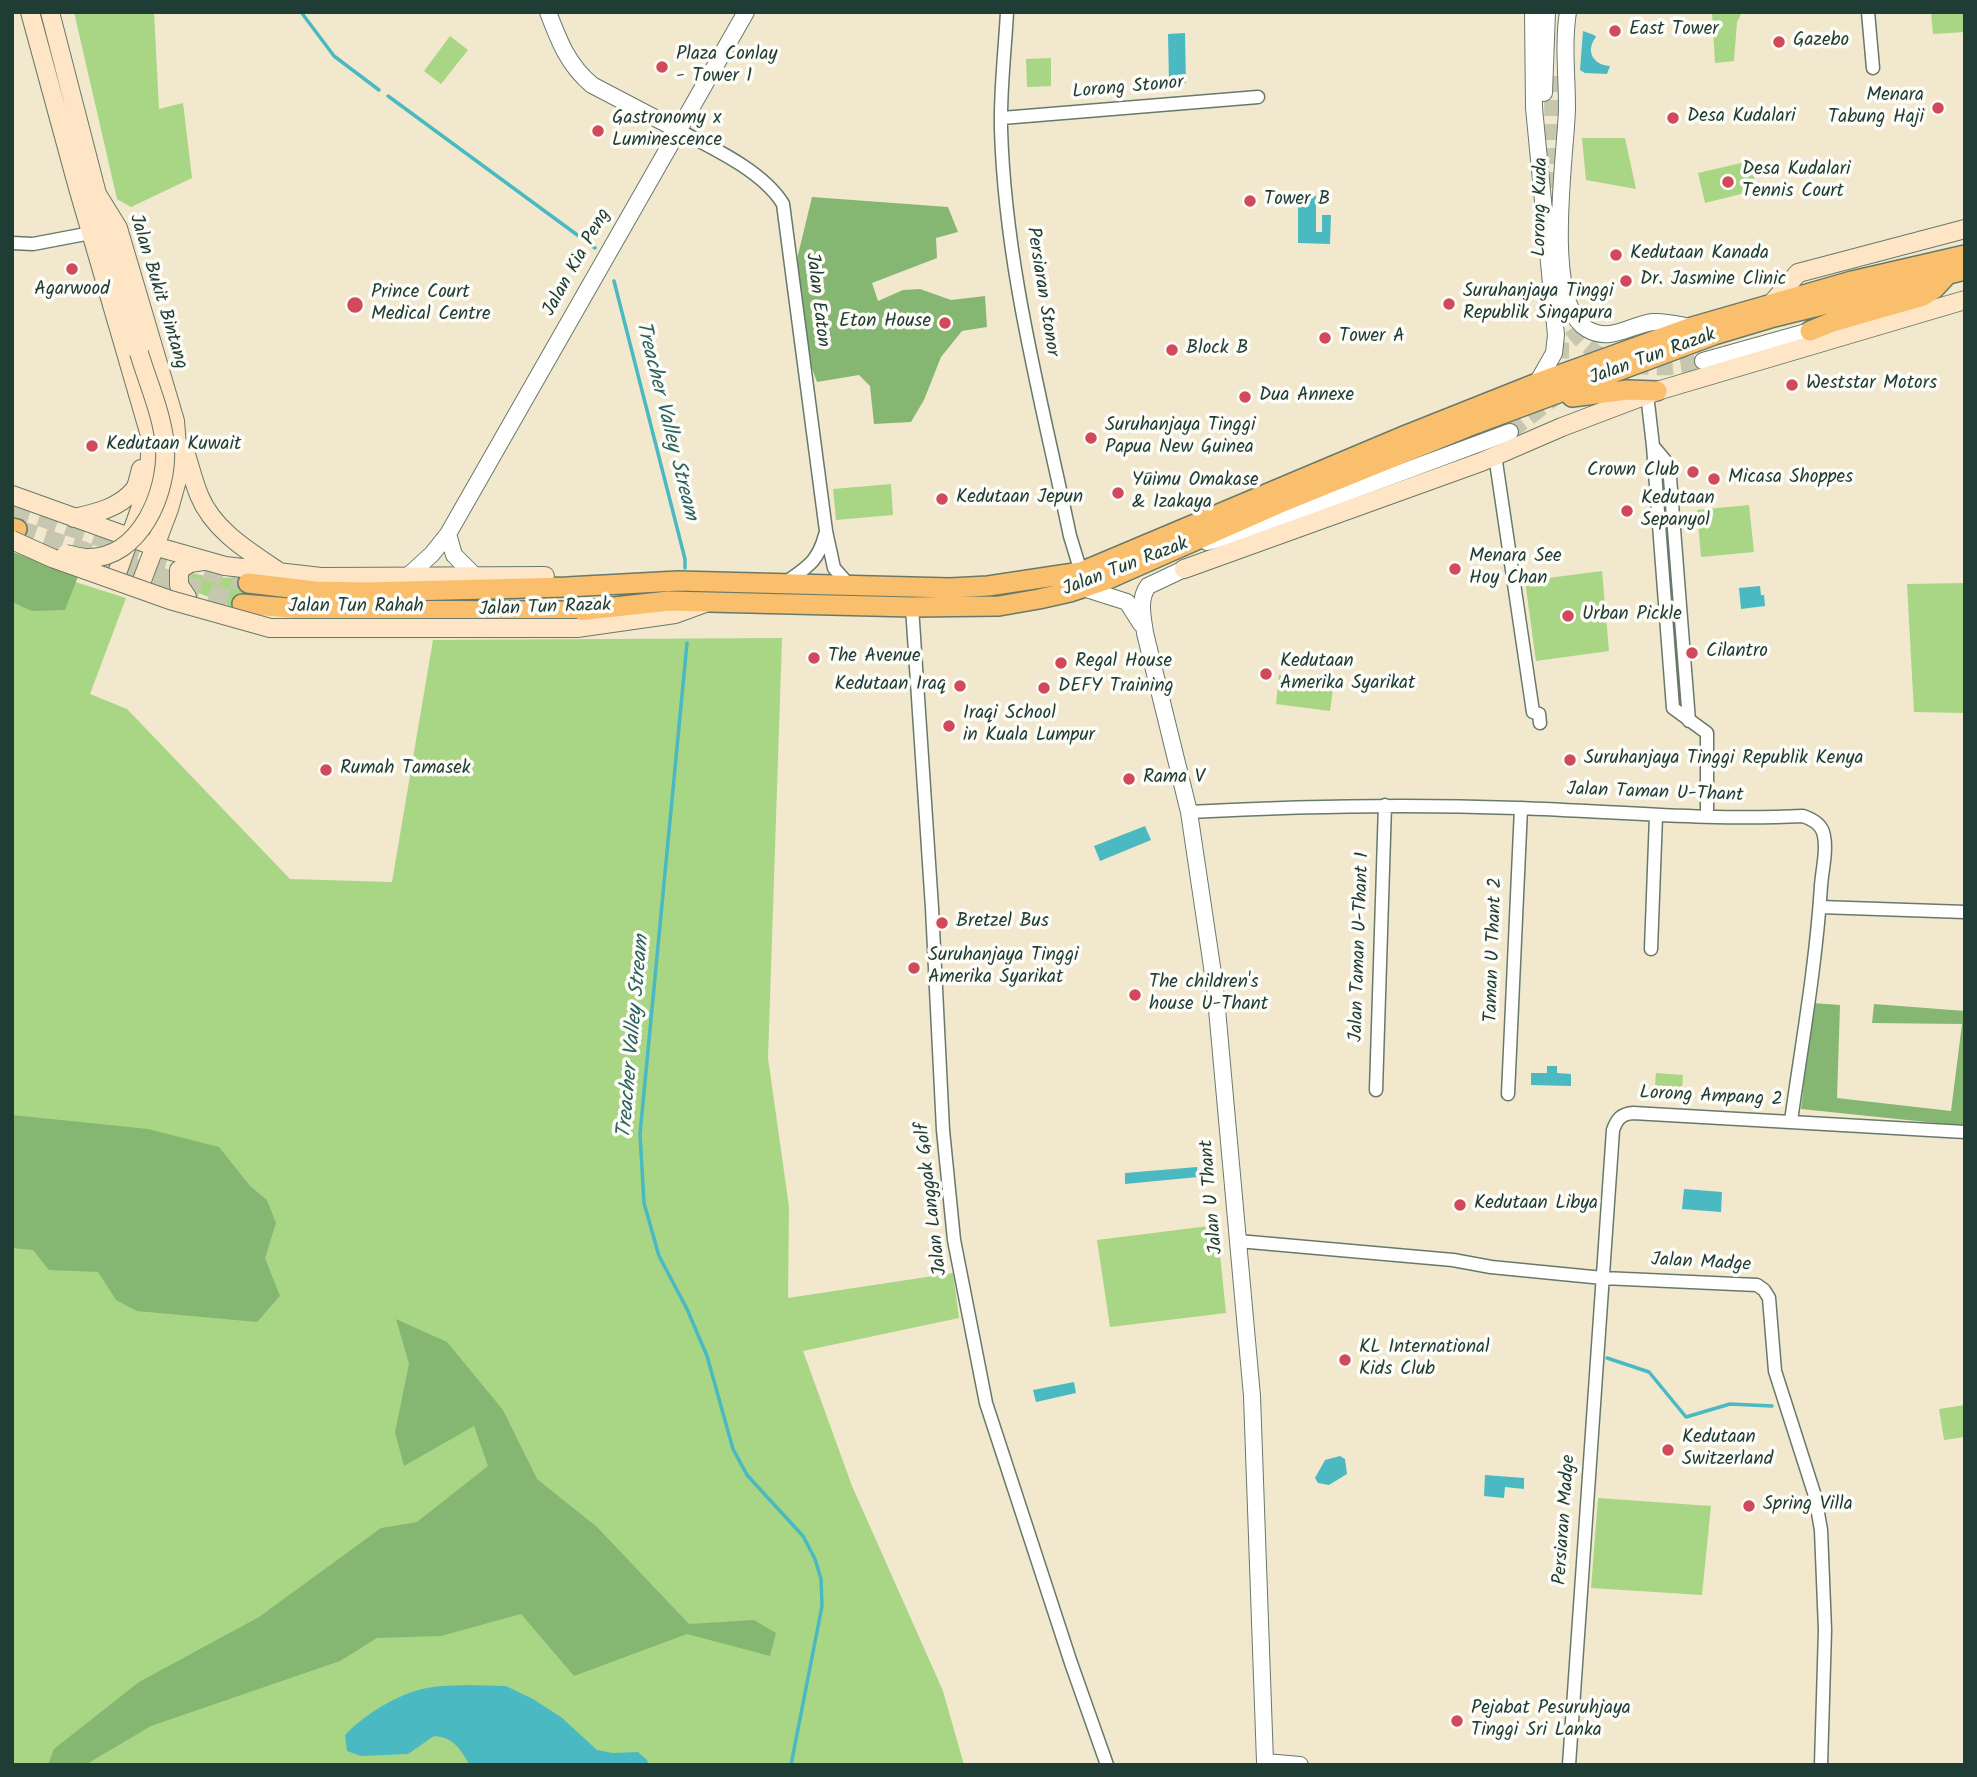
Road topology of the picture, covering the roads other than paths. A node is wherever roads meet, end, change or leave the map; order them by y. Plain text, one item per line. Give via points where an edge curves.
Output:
1 (30, 12) edge
2 (50, 12) edge
3 (548, 12) edge
4 (746, 12) edge
5 (1007, 12) edge
6 (1533, 12) edge
7 (1549, 12) edge
8 (1568, 12) edge
9 (1868, 12) edge
10 (1552, 39) dead end
11 (1873, 68) dead end
12 (1566, 88) junction
13 (1544, 93) tunnel mouth
14 (1258, 97) dead end
15 (1534, 108) junction
16 (1002, 118) junction
17 (678, 130) junction
18 (97, 194) junction
19 (1965, 229) edge
20 (91, 233) junction
21 (12, 243) edge
22 (1965, 255) edge
23 (1956, 272) edge
24 (1965, 300) edge
25 (1772, 303) junction
26 (1946, 307) junction
27 (1692, 327) junction
28 (1810, 331) junction
29 (1703, 361) tunnel mouth
30 (1537, 383) junction
31 (1652, 393) junction
32 (1519, 407) junction
33 (175, 421) junction
34 (1510, 432) tunnel mouth
35 (151, 439) junction
36 (1496, 455) junction
37 (12, 495) edge
38 (74, 518) junction
39 (826, 531) junction
40 (448, 534) junction
41 (13, 535) edge
42 (131, 537) junction
43 (154, 546) junction
44 (1171, 551) junction
45 (203, 561) junction
46 (1184, 569) joint
47 (280, 573) junction
48 (116, 576) junction
49 (475, 576) junction
50 (545, 576) joint
51 (407, 577) junction
52 (1082, 580) junction
53 (657, 581) junction
54 (141, 583) junction
55 (248, 583) tunnel mouth
56 (784, 584) junction
57 (850, 586) junction
58 (187, 597) junction
59 (243, 604) tunnel mouth
60 (912, 607) junction
61 (578, 620) junction
62 (1145, 633) junction
63 (1540, 723) dead end
64 (1385, 805) junction
65 (1521, 808) junction
66 (1189, 812) junction
67 (1656, 816) junction
68 (1707, 817) junction
69 (1820, 907) junction
70 (1965, 912) edge
71 (1651, 949) dead end
72 (1376, 1090) dead end
73 (1508, 1094) dead end
74 (1791, 1121) junction
75 (1965, 1132) edge
76 (1237, 1241) junction
77 (1603, 1278) junction
78 (1265, 1763) edge
79 (1107, 1765) edge
80 (1300, 1765) edge
81 (1569, 1765) edge
82 (1821, 1765) edge

1 - 20 main road
2 - 18 main road, Jalan Bukit Bintang
3 - 17 street via 563,51 580,75
4 - 17 street, Jalan Kia Peng
5 - 16 street, Persiaran Stonor
6 - 15 street, Lorong Kuda
7 - 10 street
7 - 13 street
8 - 12 street, Lorong Kuda
9 - 11 street
12 - 15 street via 1555,124 1541,124
12 - 27 street, Lorong Kuda via 1560,222 1570,310 1585,327 1608,336 1653,322
14 - 16 street, Lorong Stonor
15 - 30 street, Lorong Kuda via 1556,335 1554,353
16 - 52 street, Persiaran Stonor via 1021,303
17 - 39 street, Jalan Eaton via 758,178 783,204
17 - 40 street, Jalan Kia Peng
18 - 33 main road, Jalan Bukit Bintang via 118,228
18 - 41 main road, bridge via 165,445 158,495 139,533 108,554 87,558 48,550
19 - 25 main road via 1798,273
20 - 21 street via 33,244
20 - 35 main road
22 - 25 main road, Jalan Tun Razak
23 - 28 main road via 1923,296
23 - 32 main road, Jalan Tun Razak via 1714,335
24 - 26 main road, Jalan Tun Razak
25 - 27 main road, Jalan Tun Razak
26 - 28 main road via 1925,305
26 - 31 main road, Jalan Tun Razak
27 - 30 main road, Jalan Tun Razak
28 - 29 street
30 - 52 main road, Jalan Tun Razak via 1404,436
31 - 32 main road via 1597,392
31 - 36 main road, Jalan Tun Razak
31 - 68 street via 1673,708 1707,733
32 - 44 main road, Jalan Tun Razak
33 - 43 main road, Jalan Bukit Bintang via 179,473
33 - 47 main road via 208,512 241,546
34 - 44 street via 1228,537
35 - 38 main road via 135,489 107,510
35 - 42 main road via 148,487
36 - 46 main road, Jalan Tun Razak
36 - 63 street via 1533,712 1539,714
37 - 38 main road
38 - 42 main road
39 - 56 street via 819,556
39 - 57 street, Jalan Eaton via 834,568
40 - 49 street via 454,555
40 - 51 street, Jalan Kia Peng
41 - 48 main road
41 - 61 main road, Jalan Tun Rahah, bridge via 52,558 170,600 270,628
42 - 43 main road
42 - 48 main road
43 - 45 main road
43 - 54 main road, Jalan Bukit Bintang
44 - 52 main road, Jalan Tun Razak
45 - 47 main road
45 - 58 main road via 179,570 179,585
46 - 62 street, Jalan U Thant via 1144,590
47 - 51 main road
48 - 54 main road
49 - 50 main road
49 - 51 main road
50 - 53 main road
52 - 57 main road, Jalan Tun Razak via 988,586
52 - 60 main road, Jalan Tun Razak via 999,606
52 - 62 street, Jalan U Thant via 1127,603
53 - 55 main road, Jalan Tun Razak via 366,592
53 - 56 main road, Jalan Tun Razak
54 - 58 main road
56 - 57 main road, Jalan Tun Razak
58 - 61 main road via 260,618
59 - 61 main road, Jalan Tun Razak
60 - 61 main road, Jalan Tun Razak via 669,601
60 - 79 street, Jalan Langgak Golf via 943,1130 956,1251 986,1403
62 - 66 street, Jalan U Thant
64 - 65 street, Jalan Taman U-Thant
64 - 66 street, Jalan Taman U-Thant
64 - 72 street, Jalan Taman U-Thant 1
65 - 67 street, Jalan Taman U-Thant
65 - 73 street, Taman U Thant 2
66 - 76 street, Jalan U Thant via 1215,988
67 - 68 street, Jalan Taman U-Thant
67 - 71 street
68 - 69 street, Jalan Taman U-Thant via 1803,816 1820,825 1824,842
69 - 70 street
69 - 74 street, Jalan Taman U-Thant
74 - 75 street, Lorong Ampang 2
74 - 77 street, Lorong Ampang 2 via 1633,1113 1619,1117 1613,1130
76 - 77 street, Jalan Madge
76 - 78 street, Jalan U Thant via 1252,1396
77 - 81 street, Persiaran Madge
77 - 82 street, Jalan Madge via 1757,1285 1769,1298 1775,1371 1815,1496 1821,1530 1825,1630
78 - 80 street

